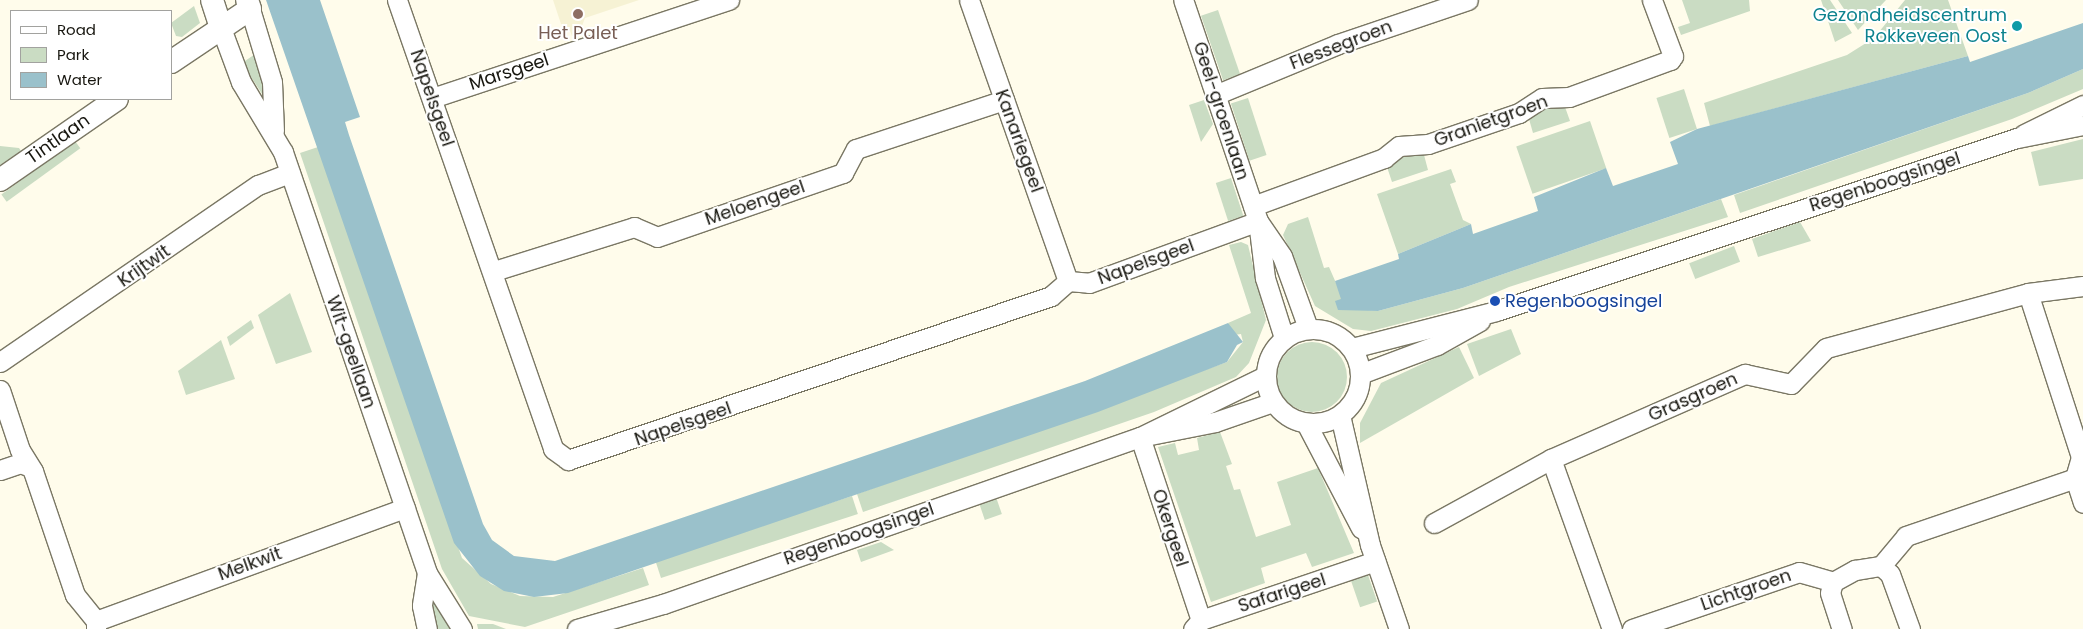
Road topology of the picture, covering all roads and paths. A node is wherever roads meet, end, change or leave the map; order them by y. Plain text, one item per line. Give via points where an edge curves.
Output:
1 (212, 0) edge
2 (398, 0) edge
3 (729, 0) edge
4 (969, 0) edge
5 (1468, 0) edge
6 (1652, 0) edge
7 (1189, 3) edge
8 (248, 4) edge
9 (221, 28) junction
10 (172, 61) edge
11 (1216, 95) junction
12 (432, 98) junction
13 (116, 100) edge
14 (1004, 100) junction
15 (2083, 105) edge
16 (2083, 125) edge
17 (274, 132) junction
18 (2017, 138) junction
19 (290, 173) junction
20 (0, 180) edge
21 (1255, 214) junction
22 (494, 271) junction
23 (1068, 281) junction
24 (2083, 286) edge
25 (2028, 293) junction
26 (1496, 311) junction
27 (1308, 328) junction
28 (1284, 338) junction
29 (1352, 348) junction
30 (0, 362) edge
31 (1360, 374) junction
32 (1266, 376) junction
33 (0, 390) edge
34 (1273, 402) junction
35 (1340, 415) junction
36 (1306, 423) junction
37 (1140, 437) junction
38 (1551, 459) junction
39 (28, 466) junction
40 (0, 470) edge
41 (2075, 478) junction
42 (2083, 503) edge
43 (405, 508) junction
44 (1434, 523) dead end
45 (1373, 553) junction
46 (1880, 566) junction
47 (427, 573) junction
48 (1833, 582) junction
49 (1197, 624) edge
50 (96, 625) edge
51 (427, 629) edge
52 (462, 629) edge
53 (577, 629) edge
54 (1399, 629) edge
55 (1612, 629) edge
56 (1632, 629) edge
57 (1842, 629) edge
58 (1910, 629) edge

1 - 9 street, Wit-geellaan
2 - 12 street, Napelsgeel
3 - 12 street, Marsgeel
4 - 14 street, Kanariegeel
5 - 11 street, Flessegroen via 1338,44
6 - 21 street, Granietgroen via 1673,56 1670,60 1569,97 1542,98 1518,113 1428,144 1399,146 1384,158
7 - 11 street, Geel-groenlaan
8 - 9 street
8 - 17 street, Wit-geellaan via 272,82
9 - 10 street
9 - 17 street, Wit-geellaan via 241,82
11 - 21 street, Geel-groenlaan
12 - 22 street, Napelsgeel
13 - 20 street, Tintlaan
14 - 22 street, Meloengeel via 856,150 843,172 657,237 634,227
14 - 23 street, Kanariegeel
15 - 18 street, Regenboogsingel
16 - 18 street, Regenboogsingel
17 - 19 street, Wit-geellaan
18 - 26 street, Regenboogsingel
19 - 30 street, Krijtwit via 258,185
19 - 43 street, Wit-geellaan
21 - 23 street, Napelsgeel via 1089,283
21 - 27 street, Geel-groenlaan via 1282,256
21 - 28 street, Geel-groenlaan via 1265,278
22 - 23 street, Napelsgeel via 554,449 568,460 1051,296
24 - 25 street, Grasgroen
25 - 38 street, Grasgroen via 1826,348 1791,384 1745,374
25 - 41 street via 2082,457
26 - 29 street, Regenboogsingel
26 - 31 street, Regenboogsingel via 1437,345
27 - 28 street
27 - 29 street via 1328,330
28 - 32 street via 1270,355
29 - 31 street
31 - 35 street via 1355,397
32 - 34 street
32 - 37 street, Regenboogsingel
33 - 39 street
34 - 36 street via 1282,412
34 - 37 street, Regenboogsingel via 1216,422
35 - 36 street
35 - 45 street
36 - 45 street
37 - 49 street, Okergeel
37 - 53 street, Regenboogsingel
38 - 44 street, Grasgroen
38 - 55 street
39 - 40 street via 20,463
39 - 50 street via 75,595
41 - 42 street
41 - 46 street via 1906,536
43 - 47 street, Wit-geellaan
43 - 50 street, Melkwit
45 - 49 street, Safarigeel
45 - 54 street
46 - 48 street via 1855,570
46 - 58 street via 1890,574
47 - 51 street, Wit-geellaan via 422,606
47 - 52 street, Wit-geellaan
48 - 56 street, Lichtgroen via 1799,572
48 - 57 street via 1830,593

